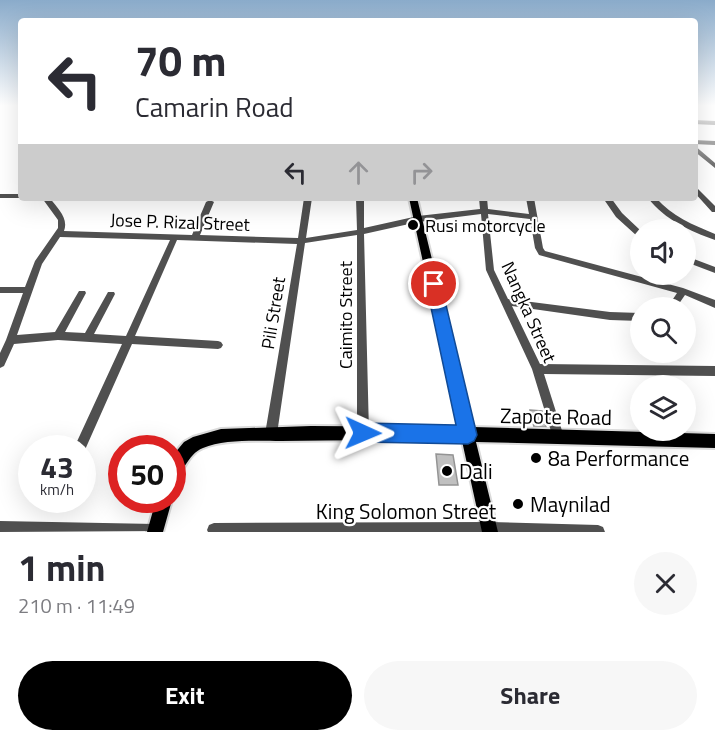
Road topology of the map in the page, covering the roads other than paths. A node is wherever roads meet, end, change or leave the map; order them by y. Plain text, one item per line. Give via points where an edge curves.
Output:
1 (698, 142) edge
2 (715, 143) edge
3 (698, 151) edge
4 (715, 166) edge
5 (698, 191) edge
6 (0, 196) edge
7 (18, 196) edge
8 (48, 201) edge
9 (308, 201) edge
10 (360, 201) edge
11 (414, 201) edge
12 (483, 201) edge
13 (531, 201) edge
14 (609, 201) edge
15 (655, 201) edge
16 (210, 202) dead end
17 (715, 210) edge
18 (483, 211) junction
19 (534, 217) junction
20 (418, 219) junction
21 (630, 224) edge
22 (361, 232) junction
23 (58, 234) junction
24 (175, 237) junction
25 (195, 237) junction
26 (715, 237) edge
27 (301, 241) junction
28 (696, 263) edge
29 (715, 270) edge
30 (0, 290) edge
31 (27, 290) junction
32 (683, 291) junction
33 (82, 292) dead end
34 (111, 294) dead end
35 (679, 297) edge
36 (506, 302) junction
37 (715, 304) edge
38 (630, 317) edge
39 (58, 336) junction
40 (87, 338) junction
41 (11, 340) junction
42 (128, 340) junction
43 (218, 345) dead end
44 (0, 363) edge
45 (537, 369) junction
46 (715, 371) edge
47 (363, 433) junction
48 (271, 434) junction
49 (86, 435) edge
50 (468, 435) junction
51 (558, 437) junction
52 (715, 441) edge
53 (186, 452) edge
54 (160, 513) edge
55 (0, 527) edge
56 (214, 530) dead end
57 (155, 531) edge
58 (249, 531) edge
59 (322, 531) edge
60 (398, 531) edge
61 (490, 531) edge
62 (598, 532) edge

1 - 2 street
3 - 4 street
5 - 17 street
6 - 7 street
8 - 23 street via 62,220
9 - 27 street, Pili Street
10 - 22 street, Caimito Street
11 - 20 main road
12 - 18 street, Nangka Street
13 - 19 street
14 - 21 street
15 - 26 street via 670,216
16 - 25 street
18 - 19 street, Jose P. Rizal Street
18 - 20 street, Jose P. Rizal Street
18 - 36 street, Nangka Street via 490,270
19 - 32 street via 539,248 548,256
20 - 22 street, Jose P. Rizal Street
20 - 50 main road
22 - 27 street, Jose P. Rizal Street
22 - 47 street, Caimito Street
23 - 24 street, Jose P. Rizal Street
23 - 31 street via 38,263
24 - 25 street, Jose P. Rizal Street
24 - 42 street
25 - 27 street, Jose P. Rizal Street
27 - 48 street, Pili Street
28 - 29 street
30 - 31 street
31 - 41 street
32 - 35 street
32 - 37 street
33 - 39 street
34 - 40 street
36 - 38 street
36 - 45 street, Nangka Street
39 - 40 street
39 - 41 street
40 - 42 street
41 - 44 street
42 - 43 street
42 - 49 street
45 - 46 street
45 - 51 street, Nangka Street
47 - 48 main road, Zapote Road
47 - 50 main road, Zapote Road
48 - 53 main road, Zapote Road via 215,438 198,442
50 - 51 main road, Zapote Road
50 - 61 main road
51 - 52 main road, Zapote Road
54 - 57 main road
55 - 57 street
56 - 58 street, King Solomon Street
58 - 59 street, King Solomon Street
59 - 60 street, King Solomon Street
60 - 61 street, King Solomon Street
61 - 62 street, King Solomon Street

